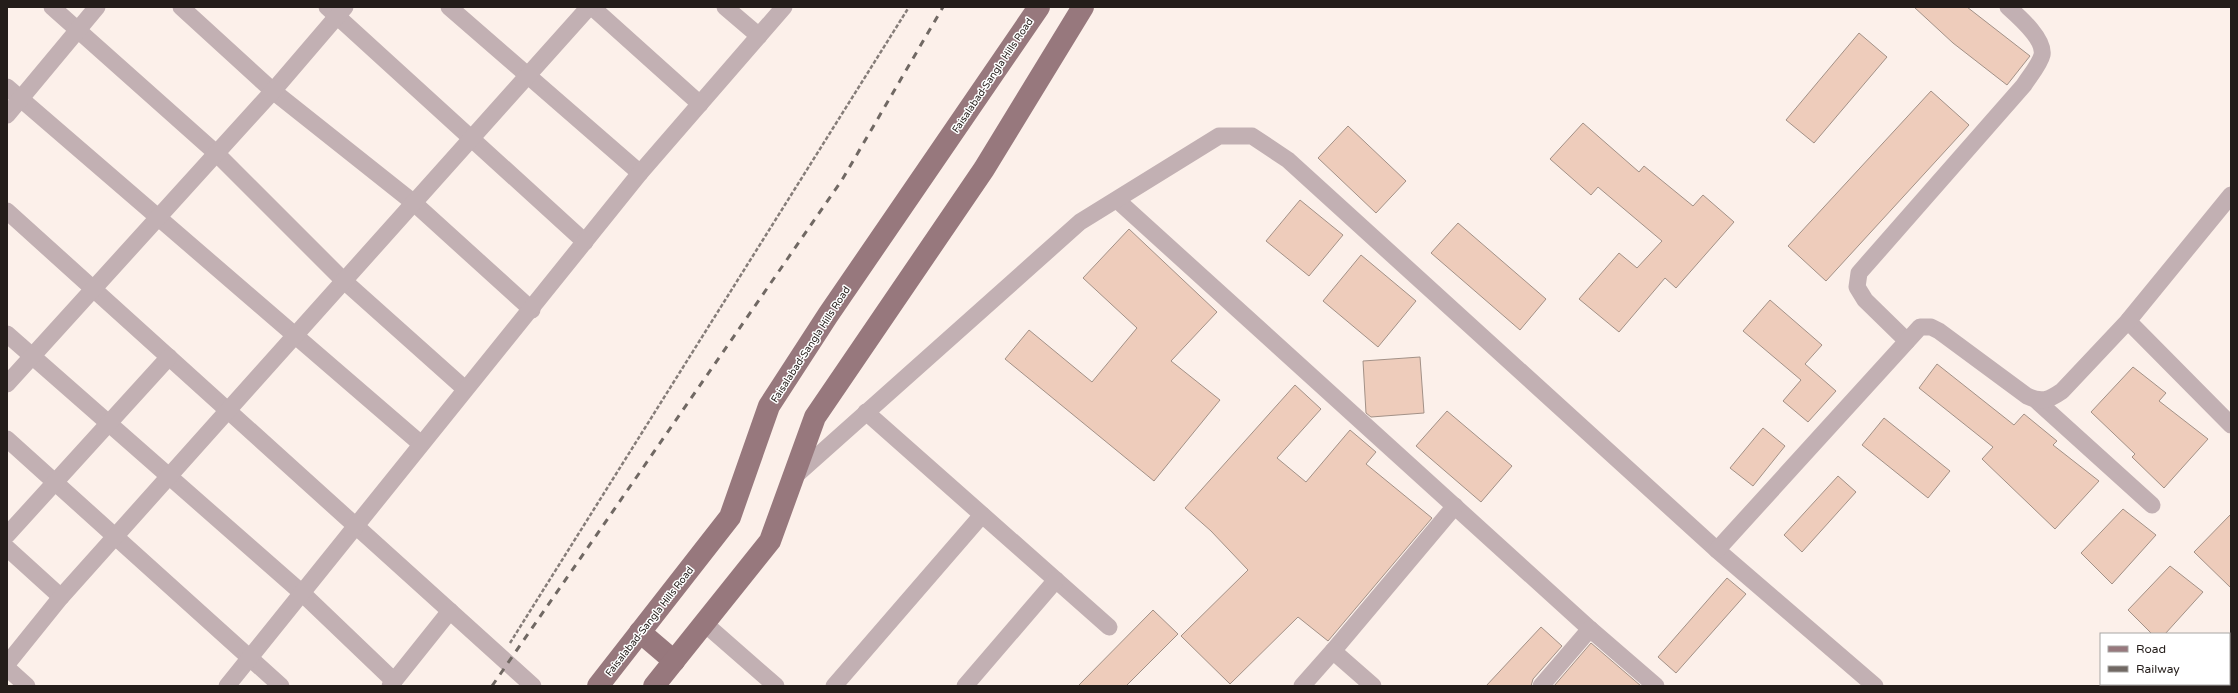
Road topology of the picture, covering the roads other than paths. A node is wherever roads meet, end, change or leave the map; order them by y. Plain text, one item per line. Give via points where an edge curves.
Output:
1 (52, 7) edge
2 (97, 7) edge
3 (181, 7) edge
4 (449, 7) edge
5 (589, 7) edge
6 (592, 7) edge
7 (725, 7) edge
8 (784, 7) edge
9 (1039, 7) edge
10 (1082, 7) edge
11 (2008, 7) edge
12 (336, 10) edge
13 (76, 30) junction
14 (759, 36) junction
15 (528, 75) junction
16 (7, 87) edge
17 (273, 91) junction
18 (21, 99) junction
19 (700, 104) junction
20 (7, 115) edge
21 (471, 139) junction
22 (216, 153) junction
23 (640, 173) junction
24 (2231, 195) edge
25 (1117, 200) junction
26 (414, 203) junction
27 (7, 211) edge
28 (158, 216) junction
29 (585, 242) junction
30 (343, 280) junction
31 (93, 288) junction
32 (532, 310) junction
33 (2128, 321) junction
34 (7, 334) edge
35 (295, 335) junction
36 (1907, 341) junction
37 (32, 356) junction
38 (169, 357) junction
39 (7, 384) edge
40 (465, 389) junction
41 (2037, 401) junction
42 (228, 411) junction
43 (866, 412) junction
44 (109, 423) junction
45 (2231, 425) edge
46 (7, 439) edge
47 (421, 444) junction
48 (169, 476) junction
49 (794, 477) junction
50 (55, 482) junction
51 (2152, 505) dead end
52 (1455, 506) junction
53 (982, 515) junction
54 (355, 526) junction
55 (7, 534) edge
56 (115, 537) junction
57 (7, 548) edge
58 (1717, 550) junction
59 (1056, 580) junction
60 (302, 593) junction
61 (61, 597) junction
62 (450, 611) junction
63 (704, 623) junction
64 (1109, 627) dead end
65 (1590, 629) junction
66 (640, 632) junction
67 (1333, 651) junction
68 (249, 658) junction
69 (674, 661) junction
70 (7, 664) edge
71 (7, 668) edge
72 (392, 684) edge
73 (27, 686) edge
74 (227, 686) edge
75 (281, 686) edge
76 (533, 686) edge
77 (598, 686) edge
78 (654, 686) edge
79 (776, 686) edge
80 (834, 686) edge
81 (965, 686) edge
82 (1302, 686) edge
83 (1373, 686) edge
84 (1541, 686) edge
85 (1656, 686) edge
86 (1875, 686) edge

1 - 13 street
2 - 13 street
3 - 17 street
4 - 15 street
5 - 15 street
6 - 19 street
7 - 14 street
8 - 14 street
9 - 66 main road, Faisalabad-Sangla Hills Road via 828,315 769,406 730,517
10 - 49 main road via 984,169 815,417
11 - 36 street via 2041,44 2042,55 2024,85 1859,273 1857,287 1864,300
12 - 17 street
12 - 21 street
13 - 18 street
13 - 22 street
14 - 19 street
15 - 21 street
15 - 23 street
16 - 18 street
17 - 22 street
17 - 26 street
18 - 20 street
18 - 28 street
19 - 23 street
21 - 26 street
21 - 29 street
22 - 28 street
22 - 30 street
23 - 29 street
24 - 33 street
25 - 43 street via 1080,222
25 - 52 street
25 - 58 street via 1219,136 1252,136 1288,160
26 - 30 street
26 - 32 street
27 - 31 street
28 - 31 street
28 - 35 street
29 - 32 street
30 - 35 street
30 - 40 street
31 - 37 street
31 - 38 street
32 - 40 street
33 - 41 street via 2062,391 2049,400
33 - 45 street
34 - 37 street
35 - 42 street
35 - 47 street
36 - 41 street via 1920,327 1931,327
36 - 58 street
37 - 39 street
37 - 44 street
38 - 42 street
38 - 44 street
40 - 47 street
41 - 51 street
42 - 48 street
42 - 54 street
43 - 49 street
43 - 53 street
44 - 48 street
44 - 50 street
46 - 50 street
47 - 54 street
48 - 56 street
48 - 60 street
49 - 63 main road via 770,541
50 - 55 street
50 - 56 street
52 - 65 street
52 - 67 street
53 - 59 street
53 - 80 street
54 - 60 street
54 - 62 street
56 - 61 street
56 - 68 street
57 - 61 street
58 - 86 street
59 - 64 street
59 - 81 street
60 - 68 street
60 - 72 street
61 - 70 street
62 - 72 street
62 - 76 street
63 - 69 main road
63 - 79 street
65 - 84 street
65 - 85 street
66 - 69 main road
66 - 77 main road, Faisalabad-Sangla Hills Road
67 - 82 street
67 - 83 street
68 - 74 street
68 - 75 street
69 - 78 main road
71 - 73 street

